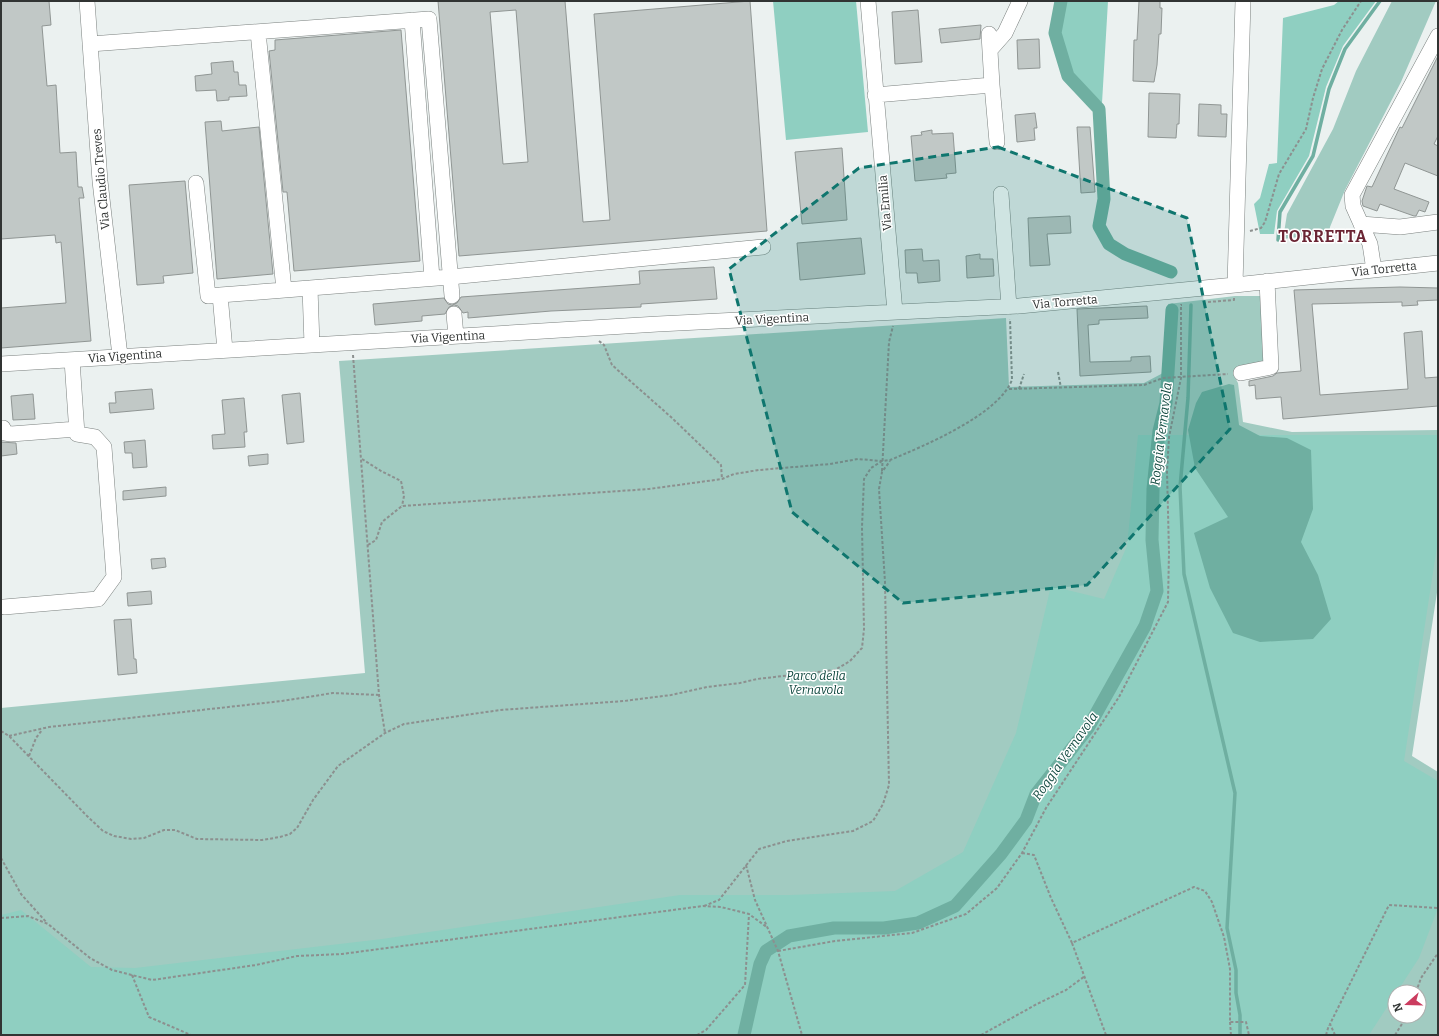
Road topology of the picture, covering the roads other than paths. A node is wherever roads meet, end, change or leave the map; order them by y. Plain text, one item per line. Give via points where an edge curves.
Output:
1 (87, 1) edge
2 (868, 1) edge
3 (1020, 1) edge
4 (1243, 1) edge
5 (412, 20) junction
6 (258, 32) junction
7 (989, 34) dead end
8 (1438, 36) edge
9 (90, 44) junction
10 (990, 50) junction
11 (992, 85) junction
12 (875, 95) junction
13 (997, 142) dead end
14 (196, 183) dead end
15 (1001, 194) dead end
16 (1438, 222) edge
17 (1361, 224) junction
18 (763, 247) dead end
19 (1438, 263) edge
20 (1374, 270) junction
21 (450, 277) junction
22 (432, 278) junction
23 (1267, 281) junction
24 (1235, 286) junction
25 (310, 288) junction
26 (284, 290) junction
27 (220, 295) junction
28 (452, 296) dead end
29 (1009, 310) junction
30 (895, 312) junction
31 (454, 314) dead end
32 (456, 336) junction
33 (312, 345) junction
34 (225, 350) junction
35 (120, 356) junction
36 (72, 360) junction
37 (1, 364) edge
38 (1241, 373) road end
39 (1, 428) edge
40 (76, 429) junction
41 (4, 607) dead end

1 - 9 street, Via Claudio Treves
2 - 12 street, Via Emilia
3 - 10 street via 1005,33
4 - 24 street
5 - 6 street
5 - 21 street via 429,19
5 - 22 street
6 - 9 street
6 - 26 street
7 - 10 street
8 - 17 street via 1352,195 1353,206
9 - 35 street, Via Claudio Treves via 100,181
10 - 11 street
11 - 12 street
11 - 13 street
12 - 30 street, Via Emilia
14 - 27 street via 208,296
15 - 29 street
16 - 17 street via 1400,227
17 - 20 street via 1370,244
18 - 21 street
19 - 20 street, Via Torretta
20 - 23 street, Via Torretta
21 - 22 street
21 - 28 street
22 - 25 street
23 - 24 street, Via Torretta
23 - 38 street via 1271,367
24 - 29 street, Via Torretta
25 - 26 street
25 - 33 street
26 - 27 street
27 - 34 street
29 - 30 street, Via Torretta
30 - 32 street, Via Vigentina
31 - 32 street
32 - 33 street, Via Vigentina
33 - 34 street, Via Vigentina
34 - 35 street, Via Vigentina
35 - 36 street, Via Vigentina
36 - 37 street, Via Vigentina
36 - 40 street
39 - 40 street via 5,433 11,434
40 - 41 street via 77,434 95,437 104,447 114,577 98,599

